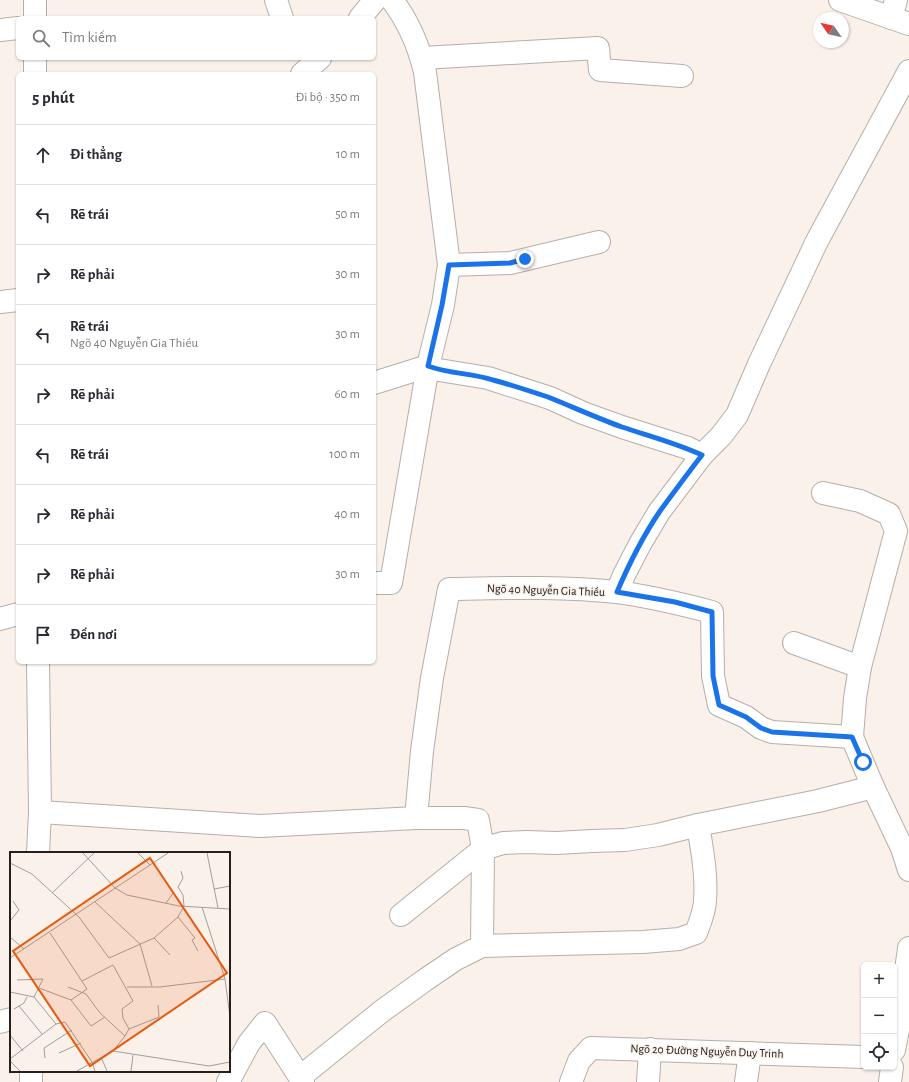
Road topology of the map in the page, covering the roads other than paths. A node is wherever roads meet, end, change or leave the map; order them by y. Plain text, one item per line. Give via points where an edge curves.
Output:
1 (35, 0) edge
2 (276, 0) edge
3 (375, 0) edge
4 (392, 0) edge
5 (840, 0) edge
6 (899, 14) edge
7 (35, 16) edge
8 (281, 16) edge
9 (362, 16) edge
10 (16, 28) edge
11 (0, 30) edge
12 (422, 58) junction
13 (35, 60) edge
14 (297, 60) edge
15 (318, 60) edge
16 (909, 71) edge
17 (35, 72) edge
18 (301, 72) edge
19 (304, 72) edge
20 (682, 76) dead end
21 (599, 242) dead end
22 (449, 265) junction
23 (16, 300) edge
24 (0, 302) edge
25 (428, 366) junction
26 (376, 382) edge
27 (702, 455) junction
28 (823, 493) dead end
29 (382, 583) edge
30 (617, 592) junction
31 (16, 615) edge
32 (0, 619) edge
33 (794, 643) dead end
34 (38, 664) edge
35 (860, 667) junction
36 (852, 737) junction
37 (873, 787) junction
38 (40, 812) junction
39 (416, 818) junction
40 (698, 825) junction
41 (482, 849) junction
42 (38, 852) edge
43 (909, 870) edge
44 (401, 915) dead end
45 (482, 946) junction
46 (909, 948) edge
47 (906, 992) edge
48 (10, 1019) edge
49 (0, 1022) edge
50 (897, 1036) edge
51 (650, 1049) junction
52 (750, 1053) junction
53 (861, 1057) edge
54 (897, 1059) edge
55 (909, 1061) edge
56 (892, 1070) edge
57 (302, 1079) edge
58 (228, 1082) edge
59 (570, 1082) edge
60 (648, 1082) edge
61 (746, 1082) edge
62 (890, 1082) edge

1 - 7 street
2 - 8 street
3 - 9 street
4 - 12 street via 403,15
5 - 6 street
10 - 11 street
12 - 20 street via 598,48 600,70
12 - 22 street
13 - 17 street
14 - 18 street
15 - 19 street
16 - 27 street via 818,241 736,415 721,436
21 - 22 street via 510,263
22 - 25 street
23 - 24 street
25 - 26 street
25 - 27 street via 519,387
25 - 29 street
27 - 30 street via 659,512
28 - 35 street via 860,502 888,514 896,531
30 - 36 street, Ngõ 40 Nguyễn Gia Thiều via 675,602 712,612 713,676 719,705 772,732
30 - 39 street, Ngõ 40 Nguyễn Gia Thiều via 449,589 431,685
31 - 32 street
33 - 35 street
34 - 38 street
35 - 36 street
36 - 37 street
37 - 40 street via 818,801
37 - 43 street via 902,848
38 - 39 street via 260,826
38 - 42 street
39 - 41 street via 478,820
40 - 41 street via 625,840 503,843
40 - 45 street via 706,900 696,933 679,939 643,942
41 - 44 street
41 - 45 street
45 - 57 street via 456,958 382,1011
46 - 47 street
47 - 50 street
48 - 49 street
51 - 52 street, Ngõ 20 Đường Nguyễn Duy Trinh
51 - 59 street, Ngõ 20 Đường Nguyễn Duy Trinh via 591,1048 579,1061
51 - 60 street
52 - 53 street, Ngõ 20 Đường Nguyễn Duy Trinh
52 - 61 street
54 - 55 street
56 - 62 street
57 - 58 street via 265,1023 250,1042

